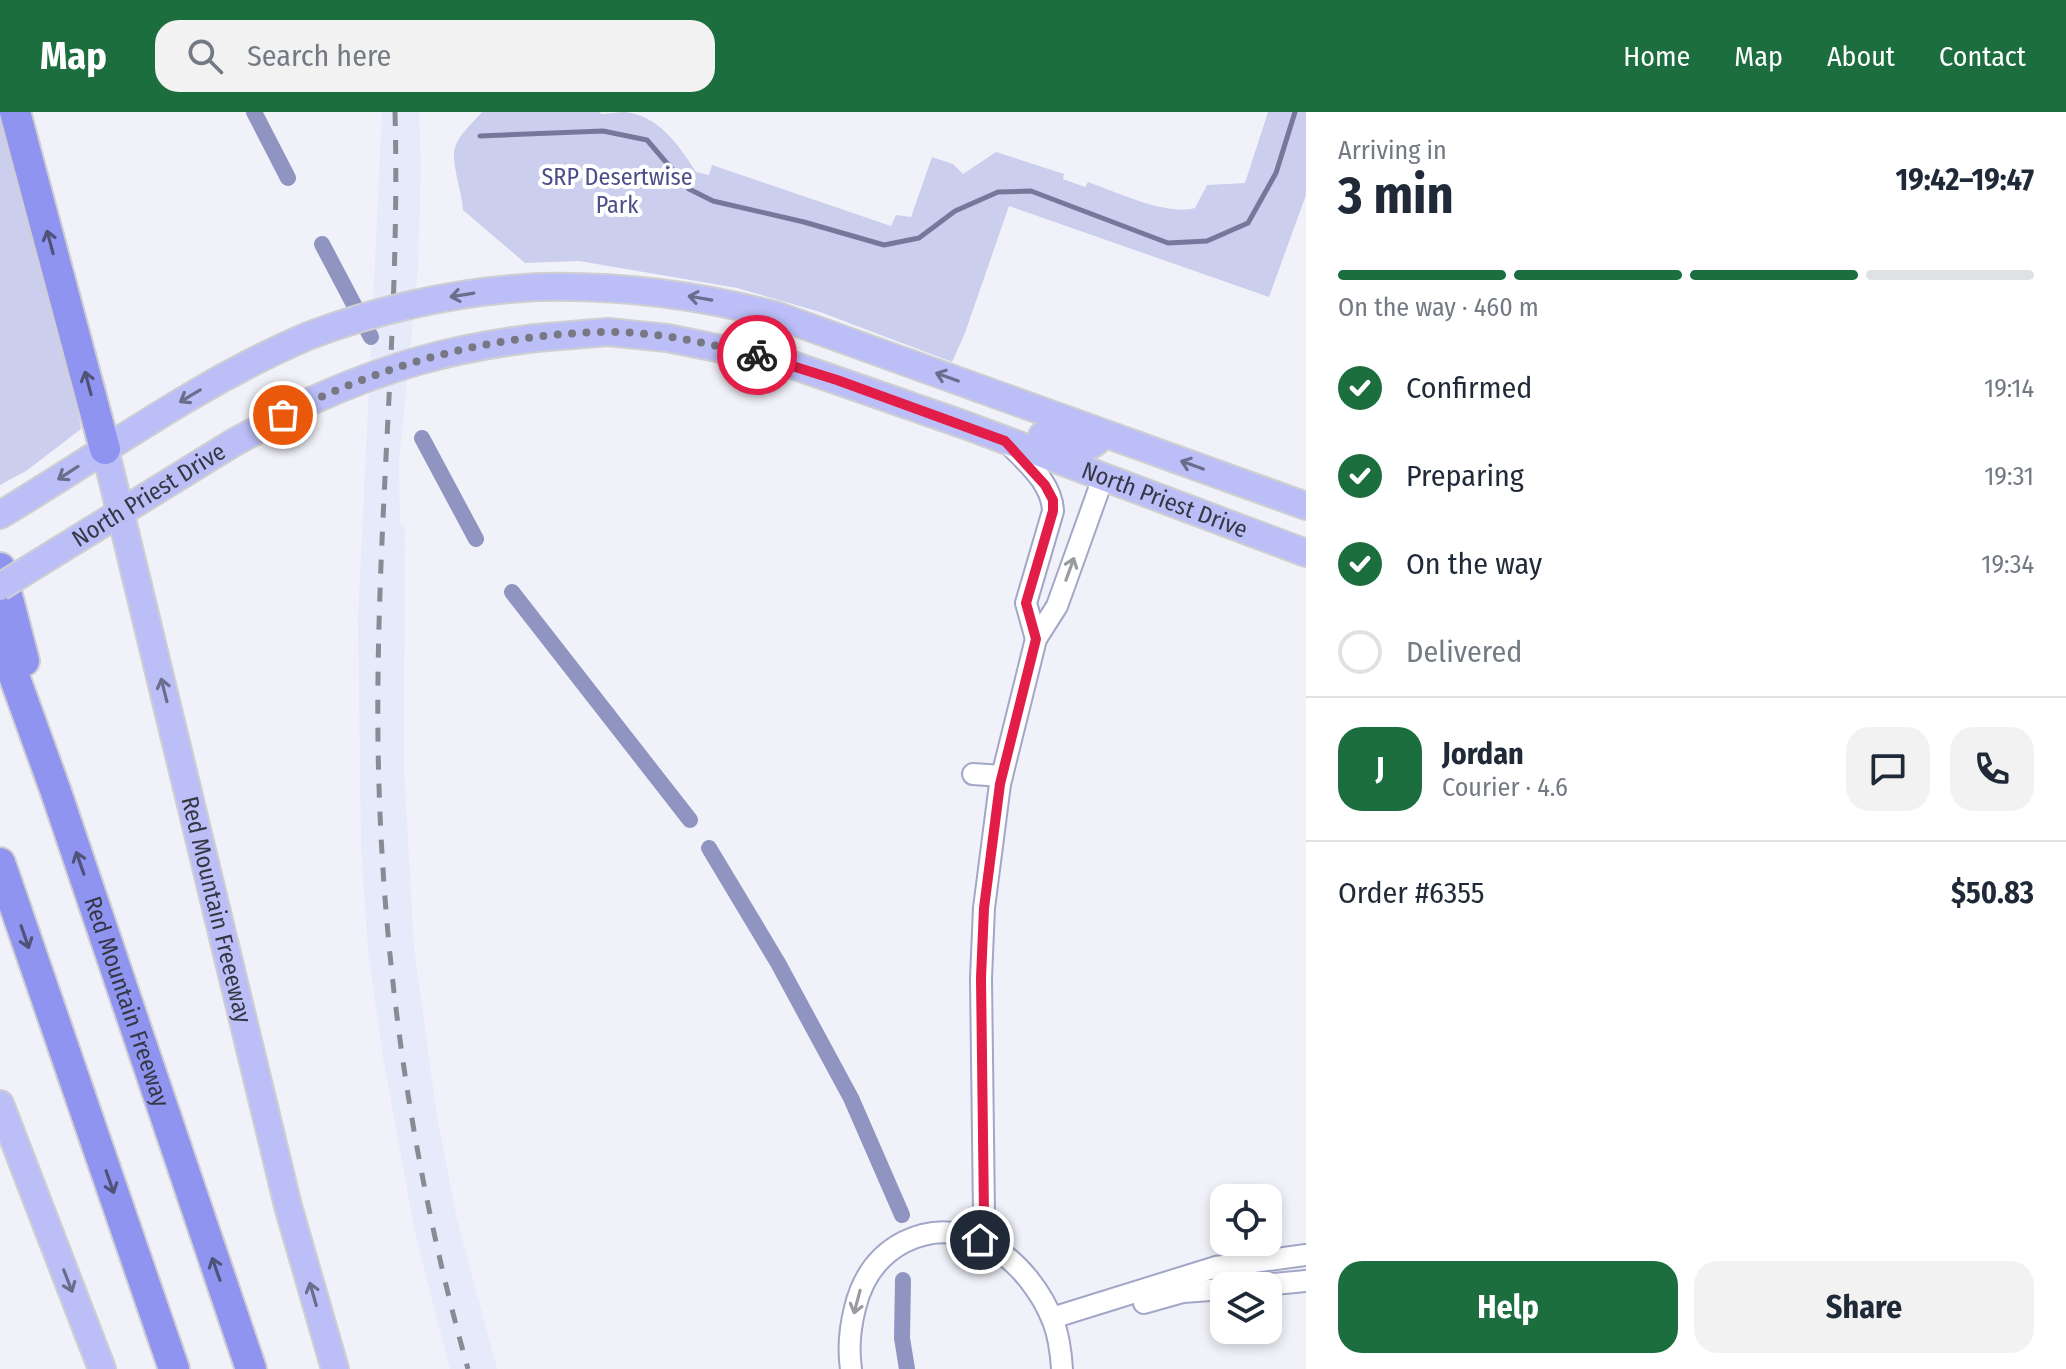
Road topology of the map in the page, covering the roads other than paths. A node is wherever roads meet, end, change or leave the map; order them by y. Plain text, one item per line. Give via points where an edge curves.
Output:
1 (15, 112) edge
2 (965, 425) junction
3 (1103, 434) junction
4 (1005, 441) junction
5 (105, 449) junction
6 (1103, 478) junction
7 (1306, 506) edge
8 (121, 513) junction
9 (0, 515) edge
10 (1306, 553) edge
11 (0, 568) edge
12 (0, 587) edge
13 (0, 637) edge
14 (1036, 639) junction
15 (973, 774) dead end
16 (1002, 776) junction
17 (56, 792) junction
18 (0, 863) edge
19 (0, 1104) edge
20 (980, 1240) junction
21 (1306, 1255) edge
22 (1306, 1281) edge
23 (1282, 1283) edge
24 (1210, 1291) edge
25 (1054, 1324) junction
26 (102, 1369) edge
27 (174, 1369) edge
28 (251, 1369) edge
29 (335, 1369) edge
30 (851, 1369) edge
31 (1062, 1369) edge

5 -> 1 highway
2 - 3 main road via 1007,423 1072,447 1088,447
2 - 4 main road, North Priest Drive
2 - 8 main road, North Priest Drive, bridge via 781,361 726,348 608,332 536,338 465,347 363,377 233,443
3 -> 5 main road, North Priest Drive, bridge via 752,309 590,286 440,298 308,336 225,376
7 -> 3 main road, North Priest Drive
4 - 6 main road, North Priest Drive
4 - 14 street via 1053,500 1026,603
5 - 8 main road, Red Mountain Freeeway
5 -> 9 main road, North Priest Drive
6 - 10 main road, North Priest Drive
14 -> 6 street via 1057,606
8 - 12 main road, North Priest Drive, bridge
29 -> 8 main road, Red Mountain Freeeway via 288,1206
11 - 17 highway
13 - 17 highway, Red Mountain Freeway
14 - 16 street
15 - 16 street
16 - 20 street via 984,908
28 -> 17 highway, Red Mountain Freeway
18 -> 27 highway
19 -> 26 main road
20 - 25 street via 1022,1270
20 -> 30 street via 951,1232 903,1243 870,1270 857,1299
21 - 25 street via 1216,1267
22 - 23 street
24 - 25 street
25 - 31 street

